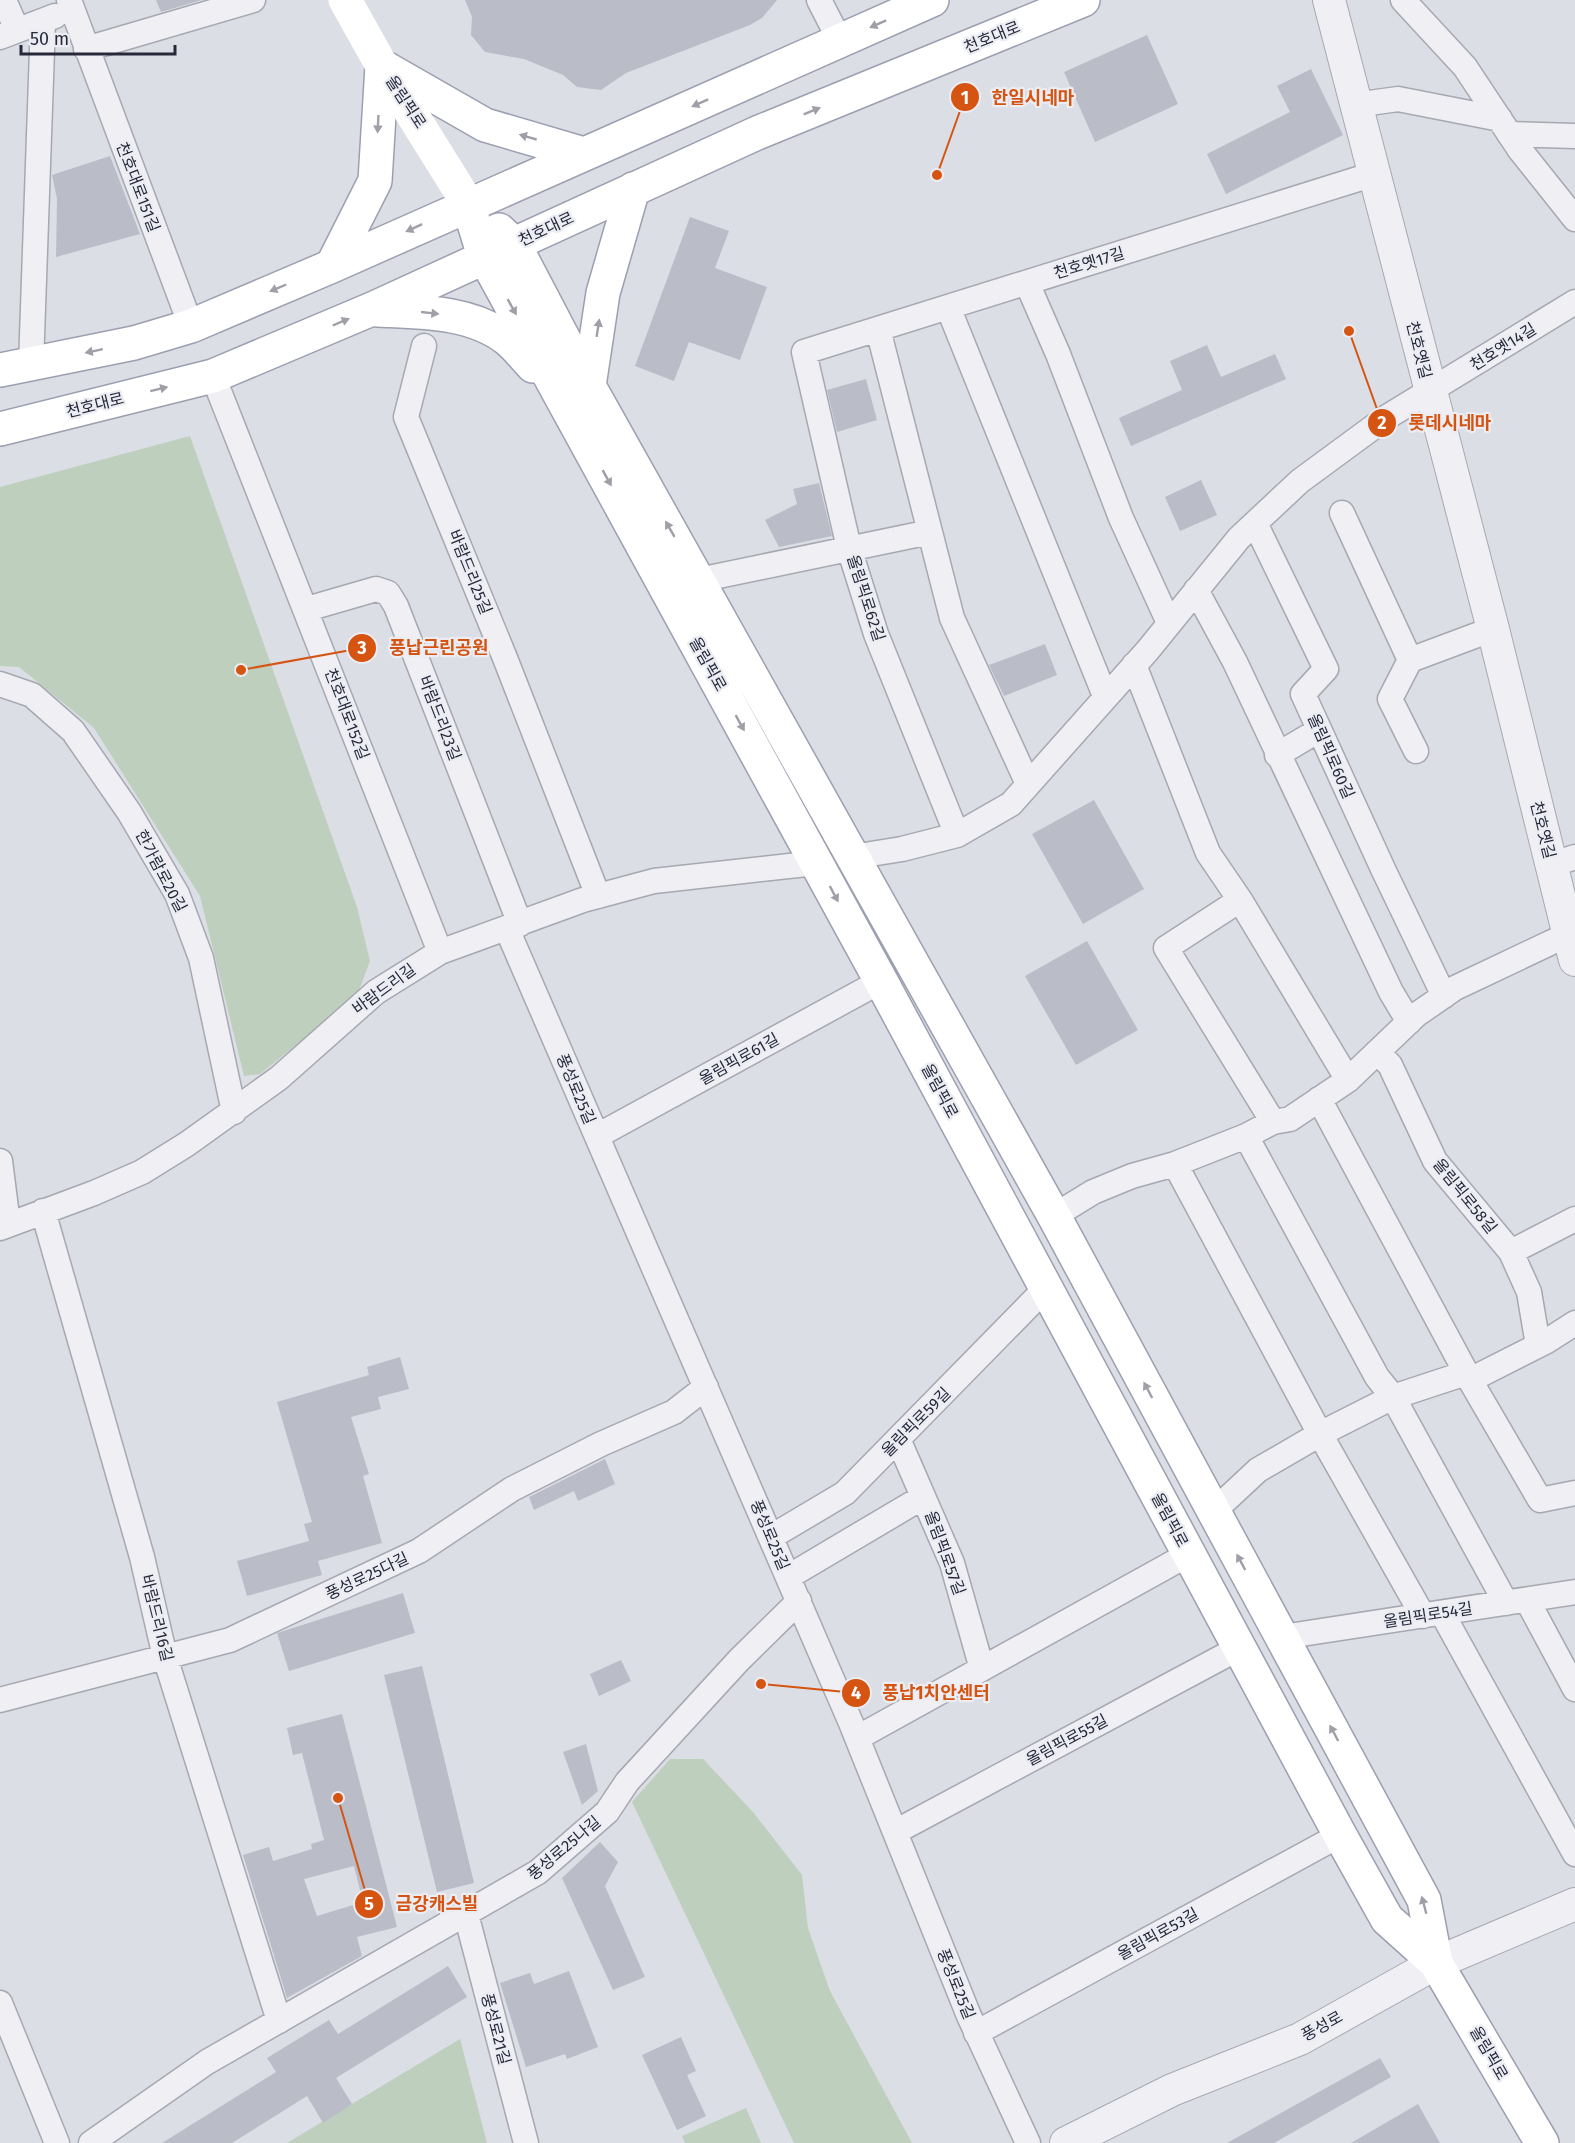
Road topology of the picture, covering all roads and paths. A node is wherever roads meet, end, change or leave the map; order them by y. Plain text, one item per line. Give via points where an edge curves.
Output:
1 (4, 0) edge
2 (253, 0) edge
3 (819, 0) edge
4 (932, 0) edge
5 (1083, 0) edge
6 (1329, 0) edge
7 (1403, 0) edge
8 (70, 5) edge
9 (357, 9) edge
10 (43, 21) junction
11 (9, 34) edge
12 (840, 41) junction
13 (86, 49) junction
14 (382, 66) junction
15 (1355, 105) junction
16 (1504, 127) junction
17 (1575, 136) edge
18 (584, 154) junction
19 (1374, 174) junction
20 (633, 189) junction
21 (468, 204) junction
22 (1575, 219) edge
23 (514, 244) junction
24 (484, 256) junction
25 (332, 266) junction
26 (1027, 283) junction
27 (1575, 302) edge
28 (948, 307) junction
29 (372, 309) junction
30 (191, 326) junction
31 (878, 329) junction
32 (424, 346) dead end
33 (804, 352) joint
34 (15, 368) edge
35 (213, 376) junction
36 (577, 385) junction
37 (1430, 392) junction
38 (0, 429) edge
39 (1342, 513) dead end
40 (1255, 523) junction
41 (930, 532) junction
42 (849, 548) junction
43 (699, 580) junction
44 (1196, 590) junction
45 (307, 609) junction
46 (1169, 623) junction
47 (1493, 629) junction
48 (1410, 660) junction
49 (1134, 665) junction
50 (0, 684) edge
51 (1105, 696) junction
52 (1319, 730) junction
53 (1416, 751) dead end
54 (1277, 755) junction
55 (1028, 784) junction
56 (957, 835) junction
57 (852, 857) junction
58 (1563, 861) edge
59 (816, 862) junction
60 (598, 896) junction
61 (1240, 900) junction
62 (514, 926) junction
63 (1572, 947) edge
64 (440, 952) junction
65 (881, 981) junction
66 (1444, 996) junction
67 (1409, 1022) junction
68 (1377, 1052) junction
69 (1348, 1080) junction
70 (1319, 1099) junction
71 (234, 1112) junction
72 (1273, 1122) junction
73 (597, 1136) junction
74 (1246, 1136) junction
75 (0, 1161) edge
76 (1174, 1164) junction
77 (43, 1211) junction
78 (1054, 1216) junction
79 (1575, 1219) edge
80 (4, 1226) edge
81 (1511, 1252) junction
82 (1046, 1288) junction
83 (1575, 1323) edge
84 (1539, 1346) junction
85 (1468, 1376) junction
86 (706, 1387) junction
87 (1393, 1397) junction
88 (1320, 1434) junction
89 (898, 1439) junction
90 (1575, 1493) edge
91 (923, 1497) junction
92 (1214, 1511) junction
93 (771, 1537) junction
94 (1189, 1554) junction
95 (788, 1577) junction
96 (1575, 1592) edge
97 (799, 1601) junction
98 (1517, 1601) junction
99 (1432, 1614) junction
100 (1282, 1637) junction
101 (1239, 1648) junction
102 (165, 1657) junction
103 (982, 1669) junction
104 (1575, 1689) edge
105 (0, 1700) edge
106 (858, 1738) junction
107 (895, 1832) junction
108 (1340, 1835) junction
109 (1575, 1854) edge
110 (1575, 1904) edge
111 (466, 1914) junction
112 (1436, 1963) junction
113 (0, 2003) edge
114 (279, 2021) junction
115 (976, 2032) junction
116 (126, 2132) edge
117 (57, 2143) edge
118 (91, 2143) edge
119 (526, 2143) edge
120 (1028, 2143) edge
121 (1065, 2143) edge
122 (1542, 2143) edge

1 - 11 street
2 - 13 street
3 - 12 street
4 -> 12 main road
20 -> 5 main road, 천호대로 via 757,133
6 - 15 street, 천호옛길
7 - 16 street via 1465,67
8 - 10 street
8 - 13 street, 천호대로151길
9 - 14 main road, 올림픽로
10 - 11 street
10 - 34 street
12 -> 18 main road
13 - 30 street, 천호대로151길
18 -> 14 main road via 485,125
14 - 21 main road, 올림픽로
14 -> 25 main road via 375,182
15 - 16 street via 1398,99
15 - 19 street, 천호옛길
16 - 17 street
16 - 22 street
18 - 21 main road
19 - 26 street, 천호옛17길
19 - 37 street, 천호옛길
20 - 23 main road, 천호대로
36 -> 20 main road
21 - 23 main road, 올림픽로
21 - 24 main road, 올림픽로
21 -> 25 main road
23 - 24 main road, 천호대로
23 - 36 main road, 올림픽로
24 - 29 main road, 천호대로
24 -> 36 main road, 올림픽로 via 534,347
25 -> 30 main road
26 - 28 street, 천호옛17길
26 - 46 street
27 - 37 street, 천호옛14길
28 - 31 street, 천호옛17길
28 - 51 street
35 -> 29 main road, 천호대로
29 -> 36 main road via 467,319 506,338
30 -> 34 main road
31 - 33 street, 천호옛17길
31 - 41 street
32 - 60 street, 바람드리25길 via 406,417
33 - 42 street, 올림픽로62길
38 -> 35 main road, 천호대로
35 - 45 street, 천호대로152길
43 -> 36 main road, 올림픽로
36 -> 59 main road, 올림픽로
37 - 40 street via 1387,417 1310,473
37 - 47 street, 천호옛길
39 - 48 street
40 - 44 street
40 - 52 street, 올림픽로60길 via 1326,669 1303,694
41 - 42 street
41 - 55 street via 952,618
42 - 43 street
42 - 56 street, 올림픽로62길 via 876,634
43 - 57 main road, 올림픽로
44 - 46 street
44 - 54 street via 1235,662
45 - 62 street, 바람드리23길 via 376,589 388,593
45 - 64 street, 천호대로152길
46 - 49 street
47 - 48 street
47 - 58 street, 천호옛길
48 - 53 street via 1390,699
49 - 51 street
49 - 61 street via 1208,853
50 - 71 street, 한가람로20길 via 32,695 73,732 177,894 201,958
51 - 55 street
52 - 54 street
52 - 66 street, 올림픽로60길
54 - 67 street via 1390,992
55 - 56 street via 1011,804
56 - 57 street
57 - 78 main road, 올림픽로
58 - 63 street, 천호옛길
59 - 60 street, 바람드리길 via 654,881
59 -> 65 main road, 올림픽로
60 - 62 street, 바람드리길
61 - 69 street
61 - 72 street via 1166,948
62 - 64 street, 바람드리길
62 - 73 street, 풍성로25길
63 - 66 street via 1455,988
64 - 71 street, 바람드리길 via 375,992 279,1078
65 - 73 street, 올림픽로61길
65 - 82 main road, 올림픽로
66 - 67 street
67 - 68 street
68 - 69 street
68 - 81 street, 올림픽로58길 via 1390,1065 1435,1161
69 - 70 street
70 - 72 street via 1290,1119
70 - 85 street
71 - 77 street, 바람드리길 via 142,1172
72 - 74 street
73 - 86 street, 풍성로25길
74 - 76 street
74 - 87 street via 1377,1377
75 - 80 street
76 - 78 street via 1093,1192
76 - 88 street
77 - 80 street, 바람드리길
77 - 102 street, 바람드리16길 via 142,1557
92 -> 78 main road, 올림픽로
79 - 81 street
81 - 84 street, 올림픽로58길 via 1529,1292
82 - 89 street, 올림픽로59길
82 - 94 main road, 올림픽로
83 - 84 street
84 - 85 street
85 - 87 street
85 - 90 street via 1540,1500
86 - 93 street, 풍성로25길
86 - 102 street, 풍성로25다길 via 674,1412 512,1489 419,1551 230,1640
87 - 88 street
87 - 98 street
88 - 92 street via 1258,1470
88 - 99 street
89 - 91 street, 올림픽로57길
89 - 93 street, 올림픽로59길 via 845,1493
91 - 95 street
91 - 103 street, 올림픽로57길 via 952,1563
100 -> 92 main road, 올림픽로
93 - 95 street, 풍성로25길
94 - 101 main road, 올림픽로
94 - 103 street
95 - 97 street, 풍성로25길
96 - 98 street, 올림픽로54길
97 - 106 street, 풍성로25길
97 - 111 street, 풍성로25나길 via 627,1782 607,1812 538,1872
98 - 99 street, 올림픽로54길
98 - 104 street
99 - 100 street, 올림픽로54길
99 - 109 street
112 -> 100 main road, 올림픽로 via 1424,1900
101 - 107 street, 올림픽로55길
101 - 108 main road, 올림픽로
102 - 105 street, 풍성로25다길
102 - 114 street, 바람드리16길
103 - 106 street
106 - 107 street, 풍성로25길
107 - 115 street, 풍성로25길
108 - 112 main road, 올림픽로 via 1387,1919
108 - 115 street, 올림픽로53길
110 - 112 street, 풍성로
111 - 114 street, 풍성로25나길
111 - 119 street, 풍성로21길
112 - 121 street, 풍성로 via 1300,2039 1172,2090
112 - 122 main road, 올림픽로
113 - 117 street
114 - 116 street, 풍성로25나길 via 207,2062
115 - 120 street, 풍성로25길
116 - 118 street, 풍성로25나길

